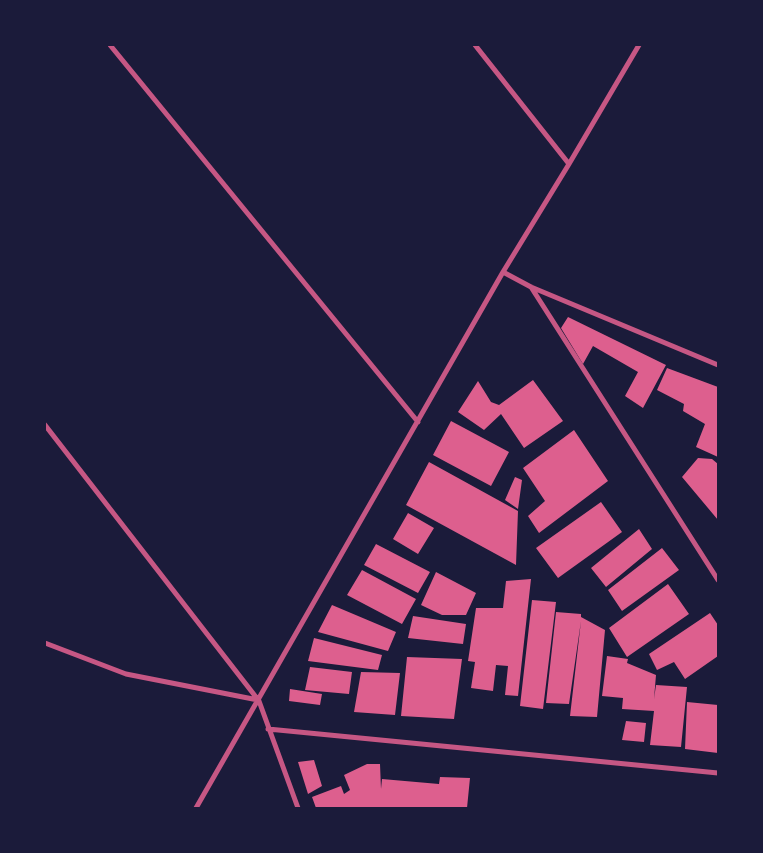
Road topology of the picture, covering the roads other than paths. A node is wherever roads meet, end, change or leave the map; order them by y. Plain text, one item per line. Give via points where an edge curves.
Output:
1 (110, 45) edge
2 (475, 45) edge
3 (639, 45) edge
4 (570, 164) junction
5 (503, 272) junction
6 (531, 287) junction
7 (718, 365) edge
8 (418, 422) junction
9 (45, 425) edge
10 (718, 580) edge
11 (45, 644) edge
12 (259, 700) junction
13 (268, 729) junction
14 (718, 773) edge
15 (196, 808) edge
16 (298, 808) edge

1 - 8 street
2 - 4 street
3 - 4 street
4 - 5 street
5 - 6 street
5 - 8 street
6 - 7 street
6 - 10 street
8 - 12 street
9 - 12 street
11 - 12 street via 126,674
12 - 13 street
12 - 15 street
13 - 14 street
13 - 16 street

